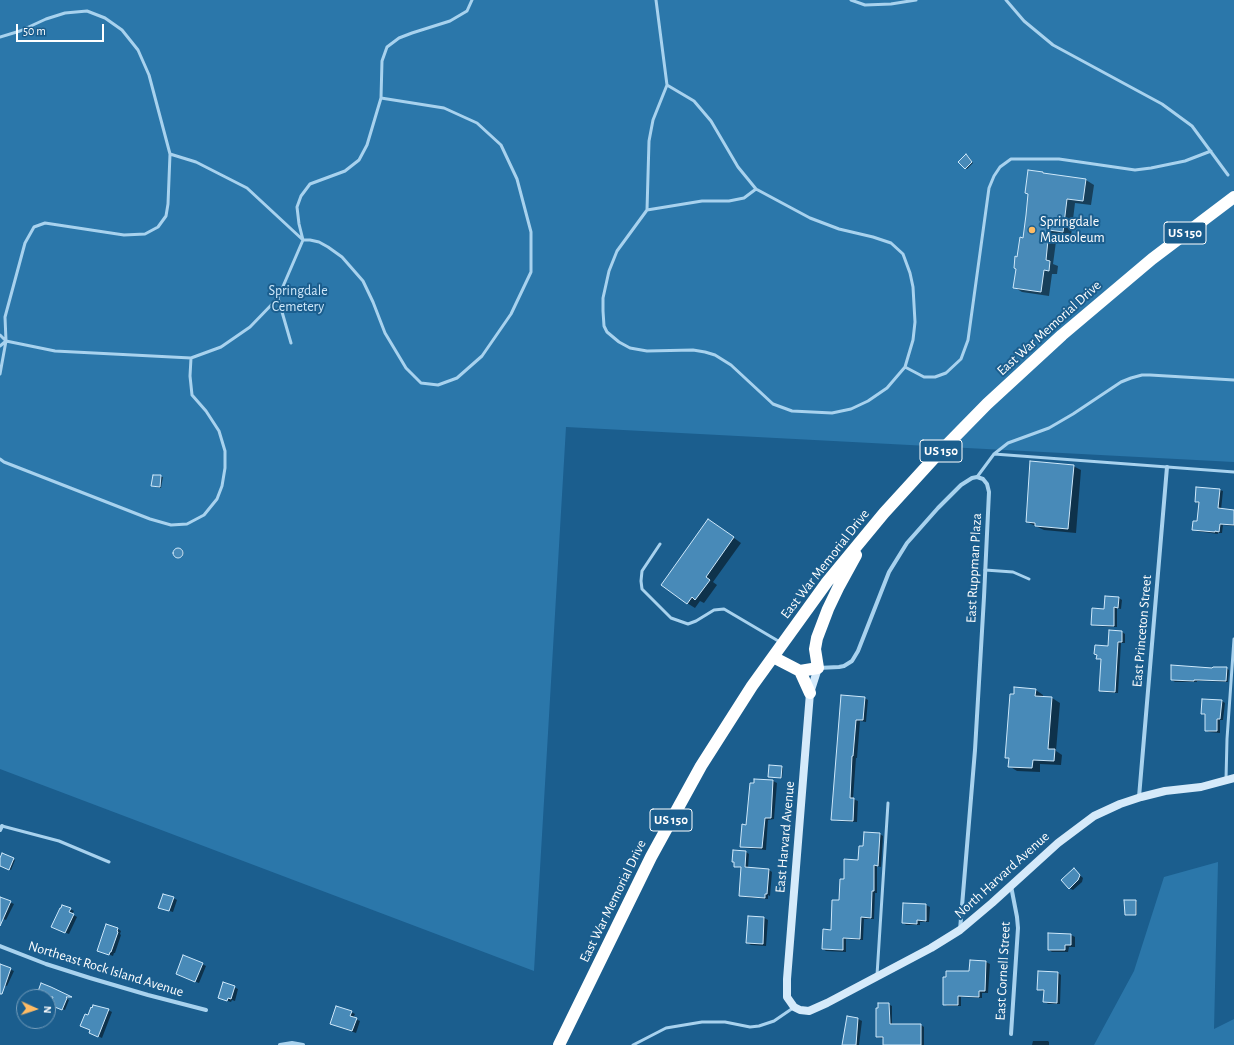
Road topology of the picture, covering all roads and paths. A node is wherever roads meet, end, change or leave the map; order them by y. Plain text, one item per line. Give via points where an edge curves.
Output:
1 (472, 0) edge
2 (656, 0) edge
3 (851, 0) edge
4 (916, 0) edge
5 (1006, 0) edge
6 (0, 37) edge
7 (667, 85) junction
8 (380, 98) junction
9 (1212, 152) junction
10 (170, 154) junction
11 (1228, 175) dead end
12 (756, 190) junction
13 (1234, 197) edge
14 (647, 210) junction
15 (303, 240) junction
16 (278, 298) junction
17 (0, 335) edge
18 (6, 341) junction
19 (291, 343) dead end
20 (0, 346) edge
21 (191, 358) junction
22 (904, 367) junction
23 (0, 374) edge
24 (1234, 380) edge
25 (994, 454) junction
26 (0, 460) edge
27 (1167, 467) junction
28 (1234, 472) edge
29 (977, 477) junction
30 (889, 507) junction
31 (660, 544) dead end
32 (985, 570) junction
33 (1029, 579) dead end
34 (1234, 639) edge
35 (782, 643) junction
36 (773, 657) junction
37 (818, 668) junction
38 (800, 671) junction
39 (810, 693) junction
40 (1234, 778) edge
41 (1226, 781) junction
42 (1139, 797) junction
43 (888, 803) dead end
44 (1, 828) edge
45 (109, 862) dead end
46 (1011, 886) junction
47 (960, 930) junction
48 (0, 946) edge
49 (876, 977) junction
50 (794, 1007) junction
51 (206, 1010) dead end
52 (1011, 1034) dead end
53 (283, 1044) edge
54 (303, 1045) edge
55 (559, 1045) edge
56 (633, 1045) edge

1 - 8 lane via 467,11 450,21 412,32 387,47 382,61
2 - 7 lane
3 - 4 lane via 865,5
5 - 9 lane via 1024,21 1053,45 1162,104 1192,126
6 - 10 lane via 65,12 87,11 105,18 122,30 138,50 149,75
7 - 12 lane via 694,101 711,121 738,167
7 - 14 lane via 653,120 649,141
8 - 15 lane via 367,145 359,160 345,171 310,184 301,196 297,207
8 - 15 lane via 444,108 477,123 501,145 517,179 531,232 531,272 511,314 482,356 457,378 438,385 421,383 406,368 385,333 363,281 342,257 328,246
9 - 11 lane
9 - 22 lane via 1185,161 1135,170 1044,158 1011,159 1000,166 989,188 968,340 961,359 946,373 935,377 924,377
10 - 15 lane via 196,162 248,188
10 - 18 lane via 166,216 158,227 145,234 124,235 45,223 34,227 25,243 5,317
12 - 14 lane via 744,198 729,201 702,201
12 - 22 lane via 810,218 891,243 903,254 913,287 915,322 913,340
13 - 30 highway, East War Memorial Drive / US 150 via 1152,259 1062,335 987,404
14 - 22 lane via 617,251 605,288 604,326 619,342 630,348 647,351 694,350 715,355 731,365 773,404 792,411 832,413 851,409 887,388
15 - 16 lane
16 - 19 lane
16 - 21 lane via 250,327 221,347
17 - 18 lane
18 - 20 lane
18 - 21 lane via 55,351
18 - 23 lane
21 - 26 lane via 192,395 219,431 225,451 222,486 217,498 204,515 187,524 171,526
24 - 25 lane via 1150,375 1131,378 1049,428 1008,443
25 - 27 lane
25 - 29 lane
27 - 28 lane
27 - 42 street, East Princeton Street
29 - 32 street, East Ruppman Plaza via 985,482 989,492
29 - 37 street via 969,479 954,490 907,543 889,572 858,652 852,661 844,666
30 - 35 highway, East War Memorial Drive / US 150 via 827,582
30 - 37 highway via 854,558 828,609 815,649
31 - 35 lane via 642,571 642,589 671,618 688,624 696,622 714,610 724,610
32 - 33 lane via 1013,572
32 - 47 street, East Ruppman Plaza via 975,750
34 - 41 lane
35 - 36 highway, East War Memorial Drive / US 150
36 - 38 highway
36 - 55 highway, East War Memorial Drive / US 150 via 719,738 661,838
37 - 38 highway
37 - 39 street, East Harvard Avenue
38 - 39 highway
39 - 50 street, East Harvard Avenue via 786,979 787,997
40 - 41 street, North Harvard Avenue
41 - 42 street, North Harvard Avenue
42 - 46 street, North Harvard Avenue via 1089,819
43 - 49 lane
44 - 45 lane via 59,841
46 - 47 street, North Harvard Avenue
46 - 52 street, East Cornell Street via 1018,928
47 - 49 street, North Harvard Avenue
48 - 51 street, Northeast Rock Island Avenue via 90,978
49 - 50 street, North Harvard Avenue via 813,1010 803,1011
50 - 56 lane via 774,1021 759,1026 702,1022 666,1028
53 - 54 street

